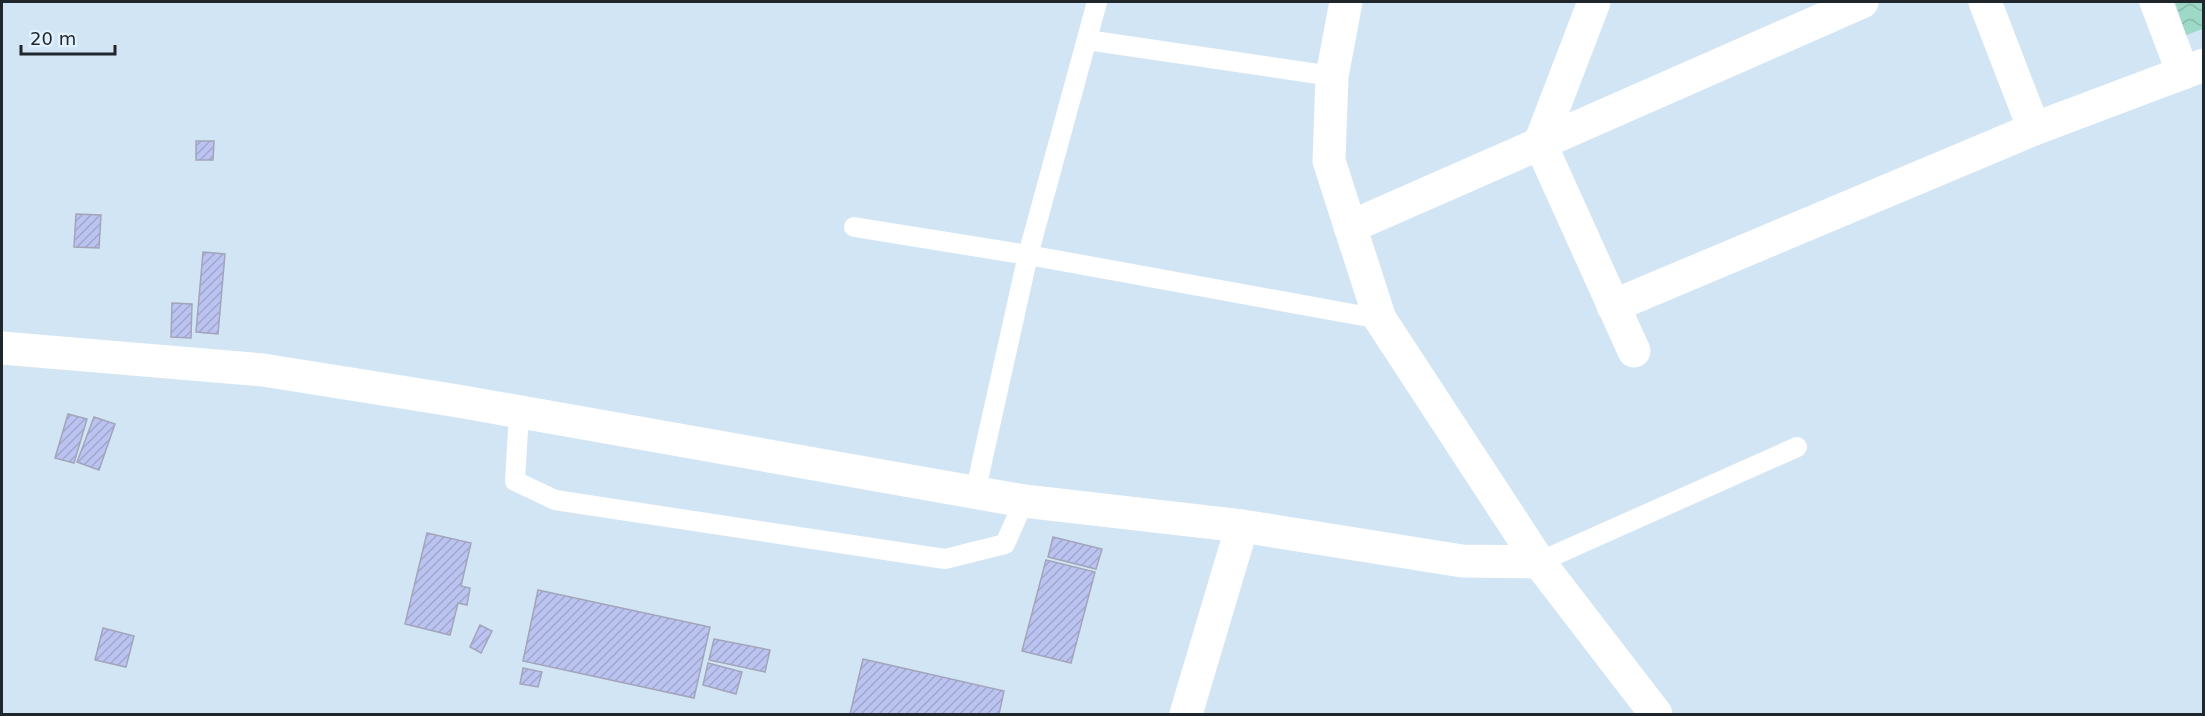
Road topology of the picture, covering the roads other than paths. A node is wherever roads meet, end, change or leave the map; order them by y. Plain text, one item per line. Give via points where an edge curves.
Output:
1 (1097, 2) edge
2 (1346, 2) edge
3 (1594, 2) edge
4 (1862, 2) edge
5 (1985, 2) edge
6 (2156, 2) edge
7 (1818, 10) edge
8 (1087, 40) junction
9 (2193, 69) edge
10 (1332, 76) junction
11 (2034, 129) junction
12 (1540, 143) junction
13 (854, 227) dead end
14 (1350, 227) junction
15 (1028, 255) junction
16 (1613, 306) junction
17 (1380, 319) junction
18 (2, 348) edge
19 (1634, 351) dead end
20 (519, 413) junction
21 (1797, 447) dead end
22 (975, 493) junction
23 (1024, 501) junction
24 (1242, 526) junction
25 (1539, 562) junction
26 (1186, 714) edge
27 (1656, 714) edge

1 - 8 lane
2 - 10 street
3 - 12 street
4 - 7 street
5 - 11 street
6 - 9 street
7 - 12 street
8 - 10 lane
8 - 15 lane
9 - 11 street
10 - 14 street via 1329,161
11 - 16 street
12 - 14 street
12 - 16 street
13 - 15 lane
14 - 17 street
15 - 17 lane
15 - 22 lane
16 - 19 street
17 - 25 street
18 - 20 street via 263,370
20 - 22 street
20 - 23 lane via 515,481 555,500 945,559 1005,544
21 - 25 lane
22 - 23 street
23 - 24 street
24 - 25 street via 1462,561
24 - 26 street
25 - 27 street

